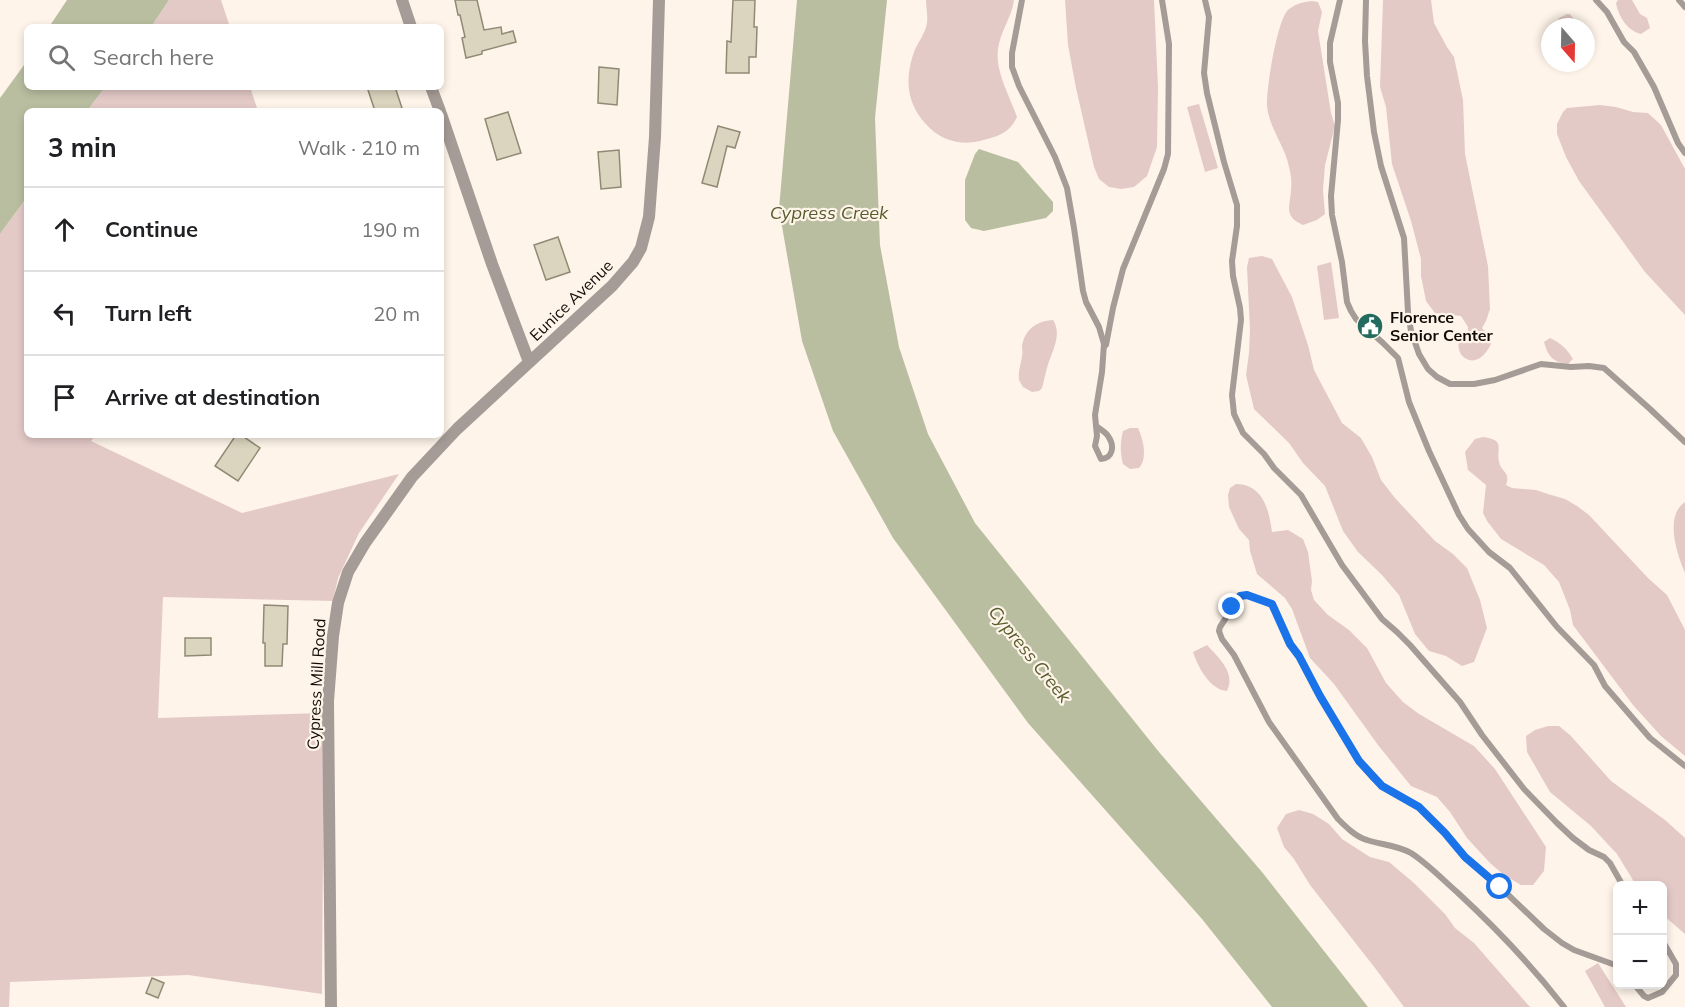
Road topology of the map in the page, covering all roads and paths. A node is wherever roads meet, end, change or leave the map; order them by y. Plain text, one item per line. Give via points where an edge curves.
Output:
1 (402, 0) edge
2 (659, 0) edge
3 (1022, 0) edge
4 (1162, 0) edge
5 (1205, 0) edge
6 (1340, 0) edge
7 (1366, 0) edge
8 (1596, 0) edge
9 (1679, 0) edge
10 (1685, 7) edge
11 (410, 24) edge
12 (432, 90) edge
13 (438, 108) edge
14 (444, 125) edge
15 (1685, 153) edge
16 (1105, 352) junction
17 (529, 362) junction
18 (1096, 426) junction
19 (1685, 442) edge
20 (1685, 766) edge
21 (1621, 881) edge
22 (1667, 949) edge
23 (1613, 965) edge
24 (1667, 986) edge
25 (1638, 989) edge
26 (1664, 989) edge
27 (331, 1007) edge
28 (1564, 1007) edge

1 - 11 street
2 - 17 street, Eunice Avenue via 653,169 649,217 641,248 612,286
3 - 16 lane via 1011,53 1012,67 1067,188 1083,291
4 - 16 lane via 1169,44 1168,154 1123,269
5 - 21 lane via 1209,16 1204,73 1207,93 1237,205 1232,261 1241,320 1232,395 1239,426 1301,495 1342,565 1382,619 1460,702 1524,789 1573,838 1604,857
6 - 20 lane via 1330,43 1338,103 1331,196 1351,311 1398,358 1409,402 1429,451 1468,529 1510,568 1557,627 1594,665 1605,686 1650,738
7 - 19 lane via 1367,76 1374,132 1404,238 1411,331 1428,369 1450,384 1495,380 1541,364 1604,369
8 - 15 lane via 1634,52
9 - 10 lane
12 - 13 street, Eunice Avenue
14 - 17 street, Eunice Avenue
16 - 18 lane
17 - 27 street, Cypress Mill Road via 412,477 365,543 348,572 338,603 328,712
18 - 18 lane via 1096,450 1104,459 1112,453 1111,442
22 - 24 lane via 1676,964 1676,975
23 - 28 lane via 1574,950 1553,936 1465,857 1419,807 1373,778 1320,696 1272,604 1240,596 1220,627 1222,639 1275,732 1338,819 1362,838 1403,849 1425,864 1510,944
25 - 26 lane via 1648,998

